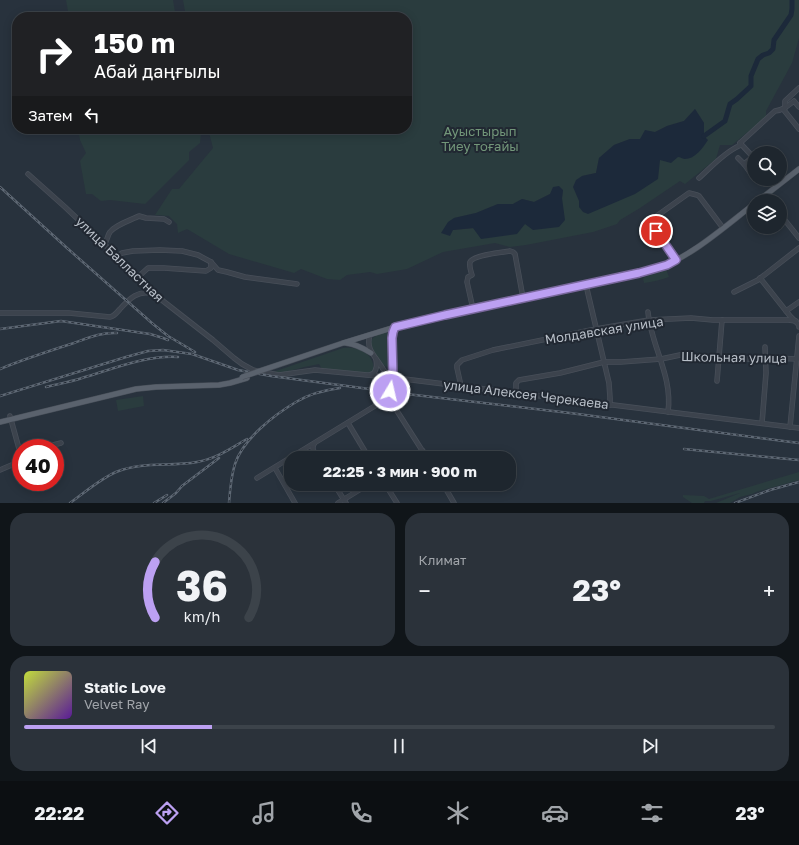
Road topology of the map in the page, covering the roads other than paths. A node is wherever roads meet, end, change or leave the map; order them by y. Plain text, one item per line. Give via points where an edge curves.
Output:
1 (799, 88) edge
2 (799, 107) edge
3 (784, 108) junction
4 (799, 121) edge
5 (798, 127) edge
6 (740, 143) junction
7 (747, 151) edge
8 (738, 158) dead end
9 (747, 162) edge
10 (744, 164) junction
11 (747, 168) edge
12 (799, 169) edge
13 (28, 174) dead end
14 (699, 178) dead end
15 (787, 178) edge
16 (776, 186) edge
17 (766, 194) edge
18 (747, 209) edge
19 (169, 222) dead end
20 (787, 223) edge
21 (723, 228) junction
22 (799, 238) edge
23 (104, 244) junction
24 (799, 248) edge
25 (117, 256) junction
26 (676, 260) junction
27 (211, 262) junction
28 (138, 277) junction
29 (760, 278) junction
30 (297, 284) dead end
31 (586, 285) junction
32 (734, 292) dead end
33 (158, 297) junction
34 (524, 298) junction
35 (799, 302) edge
36 (473, 309) junction
37 (786, 311) junction
38 (648, 312) dead end
39 (0, 313) edge
40 (649, 320) junction
41 (722, 320) junction
42 (796, 321) junction
43 (395, 327) junction
44 (799, 327) edge
45 (596, 329) junction
46 (370, 335) junction
47 (799, 336) edge
48 (343, 343) junction
49 (765, 347) dead end
50 (371, 353) junction
51 (718, 357) junction
52 (376, 359) junction
53 (661, 359) junction
54 (797, 359) junction
55 (766, 360) junction
56 (604, 362) junction
57 (253, 370) joint
58 (368, 376) junction
59 (390, 377) junction
60 (717, 381) dead end
61 (461, 386) junction
62 (516, 393) junction
63 (389, 395) junction
64 (610, 404) junction
65 (668, 412) junction
66 (10, 418) junction
67 (0, 419) edge
68 (0, 422) edge
69 (348, 423) junction
70 (762, 423) junction
71 (790, 427) junction
72 (799, 428) edge
73 (16, 439) edge
74 (314, 443) junction
75 (314, 451) edge
76 (365, 451) edge
77 (423, 451) edge
78 (12, 465) edge
79 (274, 468) junction
80 (0, 470) edge
81 (257, 478) dead end
82 (339, 491) edge
83 (359, 491) edge
84 (389, 491) edge
85 (447, 491) edge
86 (345, 501) edge
87 (296, 503) edge
88 (338, 503) edge
89 (397, 503) edge
90 (454, 503) edge

1 - 3 street via 785,101
2 - 3 street via 794,101
3 - 5 street
3 - 6 street via 773,112
4 - 5 street
6 - 7 street
6 - 14 street
8 - 10 street
9 - 10 street
10 - 11 street
12 - 15 main road
13 - 23 street, улица Балластная
16 - 17 main road
18 - 21 main road
19 - 23 street via 139,216 110,231
20 - 22 street
21 - 26 main road
21 - 26 street via 699,196 689,193 650,221
23 - 25 street, улица Балластная
24 - 29 street
25 - 27 street via 133,251 170,250 198,255
25 - 28 street, улица Балластная
26 - 31 main road via 654,270
27 - 28 street via 211,268 206,271 148,268
27 - 30 street via 218,270 245,277
28 - 33 street, улица Балластная
29 - 32 street
29 - 37 street
31 - 34 main road
31 - 45 street
33 - 39 street via 146,292 136,295 110,317 69,312
33 - 57 street, улица Балластная via 234,358
34 - 36 main road
34 - 36 street via 513,252 479,257 471,261 472,275 466,282
35 - 37 street
36 - 43 main road
37 - 42 street
38 - 40 street
40 - 41 street, Молдавская улица
40 - 45 street, Молдавская улица
40 - 53 street
41 - 42 street, Молдавская улица
41 - 51 street
42 - 44 street
43 - 46 main road
43 - 59 street
45 - 56 street
45 - 61 street, Молдавская улица via 493,350 462,360 457,365
46 - 48 main road
46 - 50 street via 368,342
47 - 54 street
48 - 50 main road via 353,344
48 - 66 main road, bridge via 245,377 136,386
49 - 55 street
50 - 52 street
51 - 53 street, Школьная улица via 680,355
51 - 55 street, Школьная улица
51 - 60 street
52 - 58 street via 376,370
52 - 59 street
53 - 56 street, Школьная улица
53 - 65 street via 669,393
54 - 55 street, Школьная улица
54 - 71 street
55 - 70 street
56 - 62 street, Школьная улица via 519,380 516,383
56 - 64 street
57 - 58 street, улица Алексея Черекаева via 279,375 315,370
58 - 59 street, улица Алексея Черекаева
59 - 61 street, улица Алексея Черекаева
59 - 63 street
61 - 62 street, улица Алексея Черекаева
62 - 64 street, улица Алексея Черекаева
63 - 69 street
63 - 77 street
64 - 65 street, улица Алексея Черекаева
65 - 70 street, улица Алексея Черекаева
66 - 67 main road
66 - 68 main road
66 - 73 street
69 - 74 street
69 - 76 street
70 - 71 street, улица Алексея Черекаева
71 - 72 street, улица Алексея Черекаева
74 - 75 street
74 - 79 street
78 - 80 street
79 - 81 street
79 - 87 street
82 - 86 street
83 - 86 street
84 - 89 street
85 - 90 street
86 - 88 street

